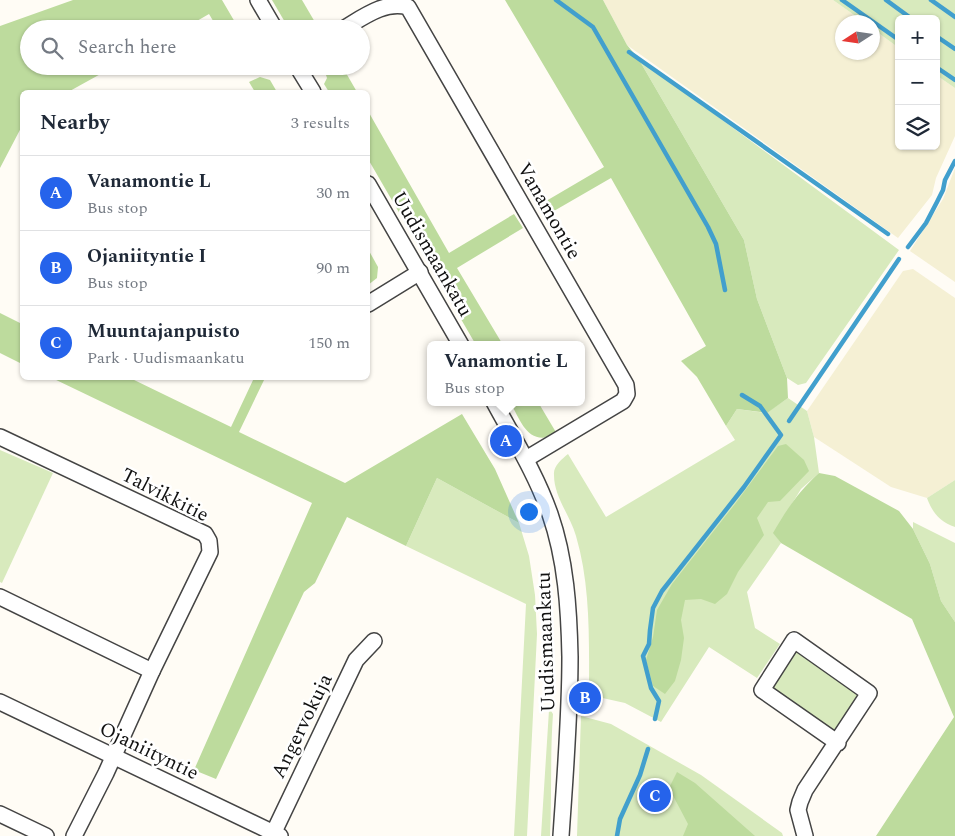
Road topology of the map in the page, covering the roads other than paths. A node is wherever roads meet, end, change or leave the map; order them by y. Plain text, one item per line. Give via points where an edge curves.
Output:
1 (258, 0) edge
2 (270, 20) edge
3 (359, 20) edge
4 (303, 75) edge
5 (312, 90) edge
6 (370, 187) edge
7 (420, 272) junction
8 (370, 303) edge
9 (459, 341) edge
10 (496, 406) edge
11 (0, 437) edge
12 (526, 459) junction
13 (0, 597) edge
14 (374, 641) dead end
15 (152, 671) junction
16 (0, 702) edge
17 (838, 743) junction
18 (113, 757) junction
19 (0, 814) edge
20 (275, 835) edge
21 (46, 836) edge
22 (74, 836) edge
23 (561, 836) edge
24 (804, 836) edge

1 - 2 street
3 - 12 street, Vanamontie via 391,4 408,7 626,385 627,394 623,401
4 - 5 street
6 - 7 street, Uudismaankatu
7 - 8 street
7 - 9 street, Uudismaankatu
10 - 12 street, Uudismaankatu
11 - 15 street, Talvikkitie via 204,534 209,541 210,552
12 - 23 street, Uudismaankatu via 551,516 562,559 568,608 570,707
13 - 15 street
14 - 20 street, Angervokuja via 356,660
15 - 18 street, Talvikkitie
16 - 18 street, Ojaniityntie
17 - 17 street via 868,692 794,640 762,690
17 - 24 street via 805,790 798,806
18 - 20 street, Ojaniityntie
18 - 22 street, Talvikkitie
19 - 21 street

